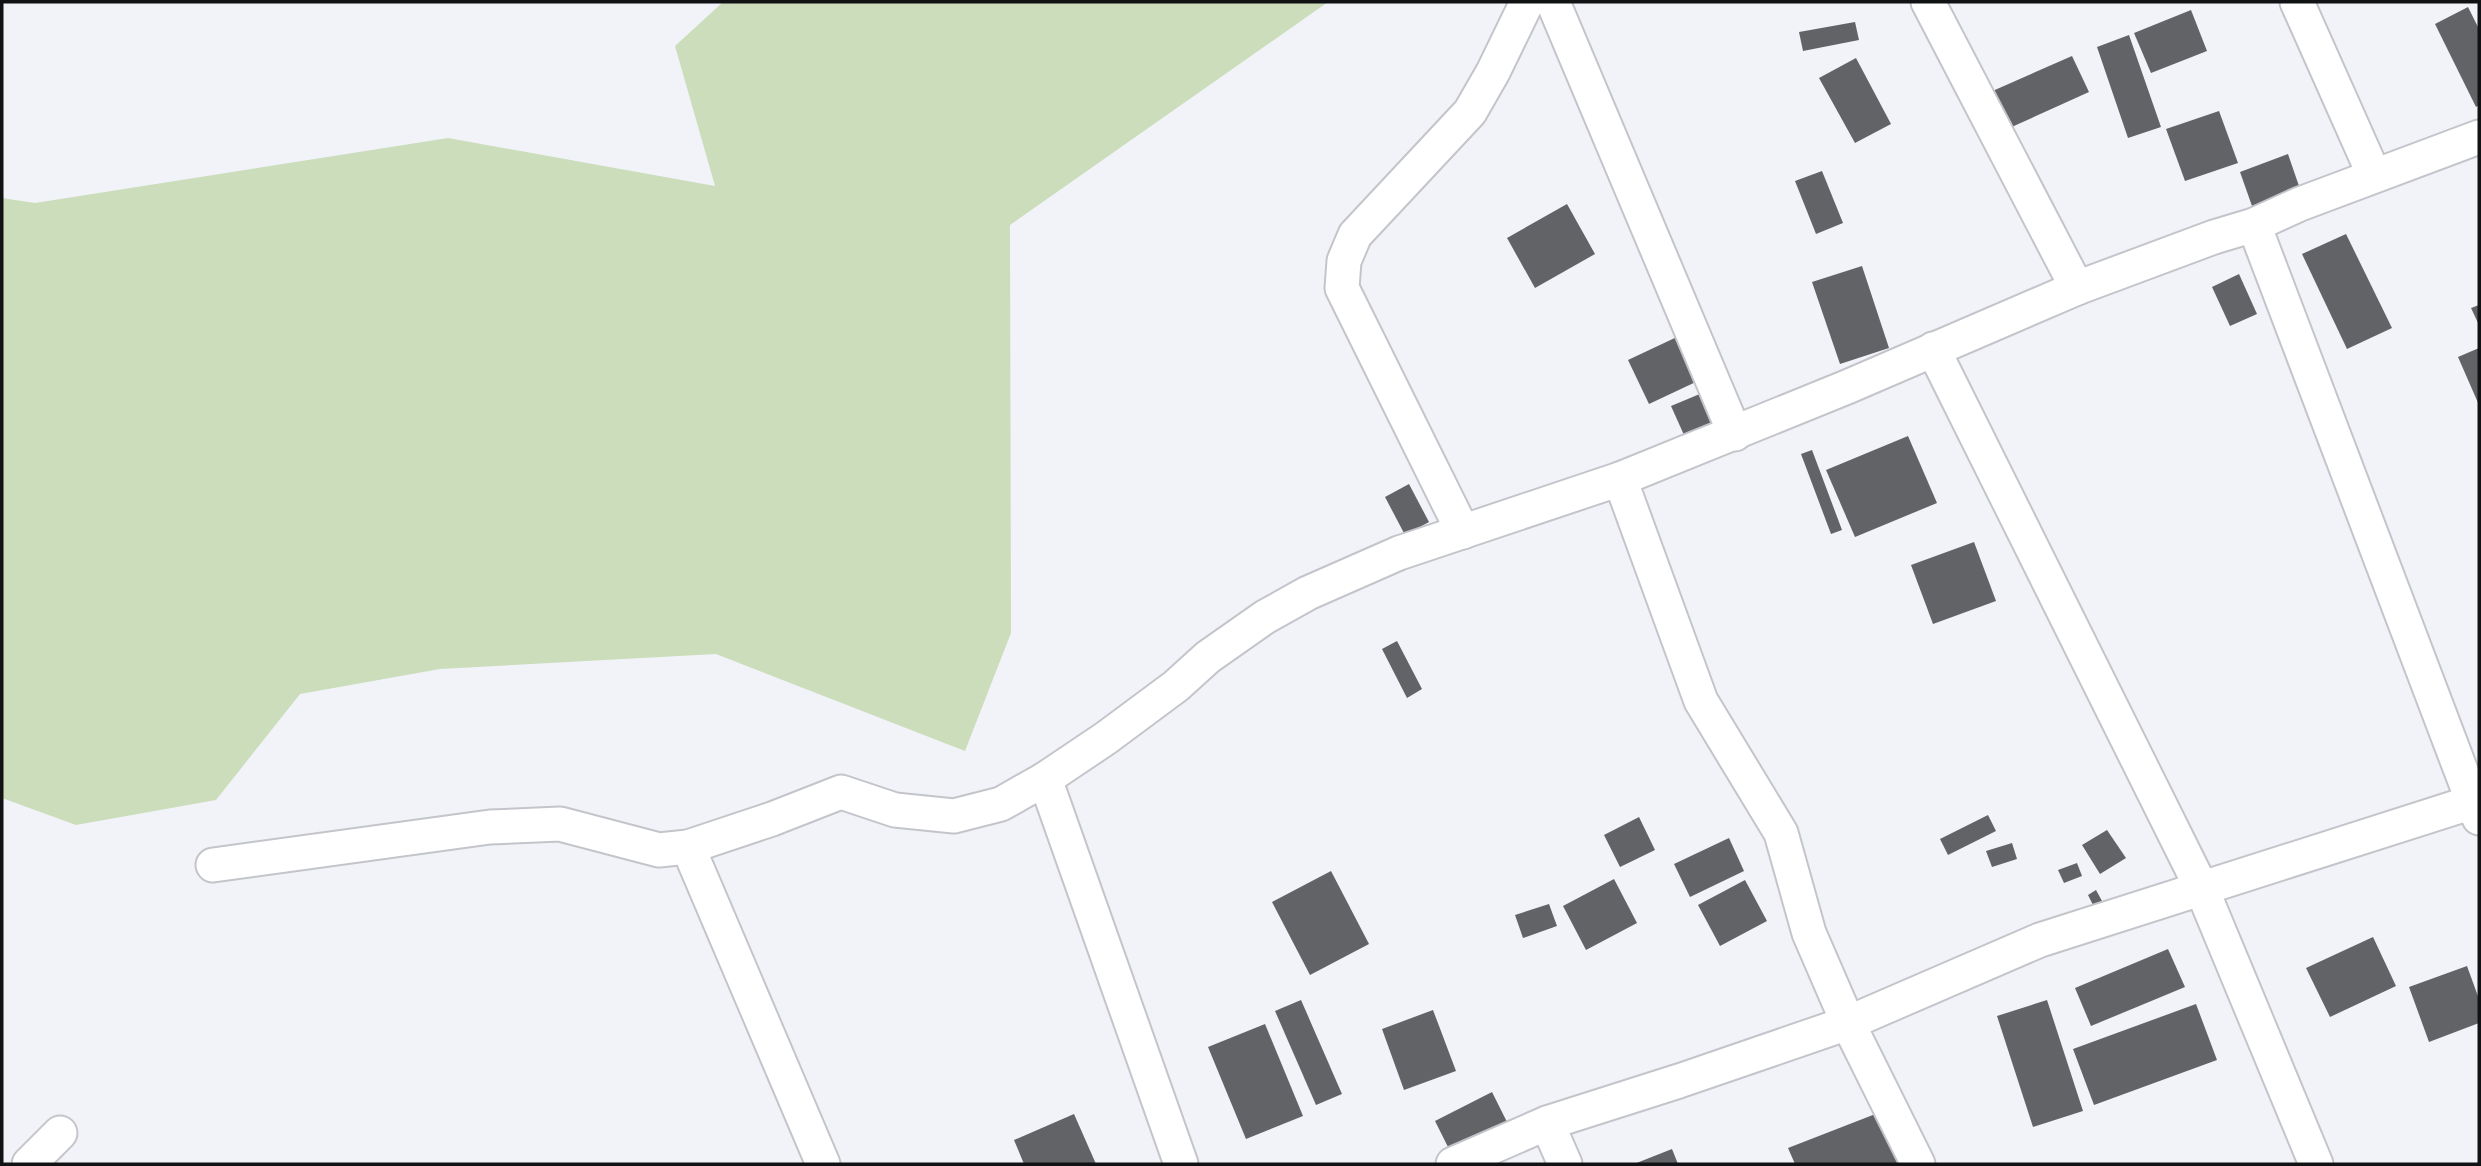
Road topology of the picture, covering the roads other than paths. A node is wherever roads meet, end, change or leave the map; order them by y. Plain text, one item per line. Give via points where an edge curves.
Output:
1 (1527, 2) edge
2 (1553, 2) edge
3 (1928, 2) edge
4 (2297, 2) edge
5 (2479, 137) edge
6 (2374, 175) junction
7 (2254, 225) junction
8 (2077, 288) junction
9 (1933, 349) junction
10 (1735, 434) junction
11 (1620, 479) junction
12 (1462, 532) junction
13 (1045, 779) junction
14 (2477, 807) edge
15 (688, 847) junction
16 (213, 864) dead end
17 (2201, 887) junction
18 (1848, 1023) junction
19 (1547, 1123) junction
20 (60, 1133) dead end
21 (29, 1164) edge
22 (822, 1164) edge
23 (1181, 1164) edge
24 (1453, 1164) edge
25 (1565, 1164) edge
26 (1918, 1164) edge
27 (2316, 1164) edge

1 - 12 street via 1470,112 1354,235 1344,261 1342,288
2 - 10 street
3 - 8 street
4 - 6 street
5 - 6 street
6 - 7 street
7 - 8 street
7 - 14 street
8 - 9 street
9 - 10 street
9 - 17 street
10 - 11 street
11 - 12 street
11 - 18 street via 1701,701 1781,833 1809,933
12 - 13 street via 1399,553 1265,617
13 - 15 street via 1001,804 954,816 895,810 841,792
13 - 23 street
14 - 17 street
15 - 16 street via 659,850 560,824 490,827
15 - 22 street
17 - 18 street via 2040,940
17 - 27 street
18 - 19 street
18 - 26 street
19 - 24 street
19 - 25 street
20 - 21 street

